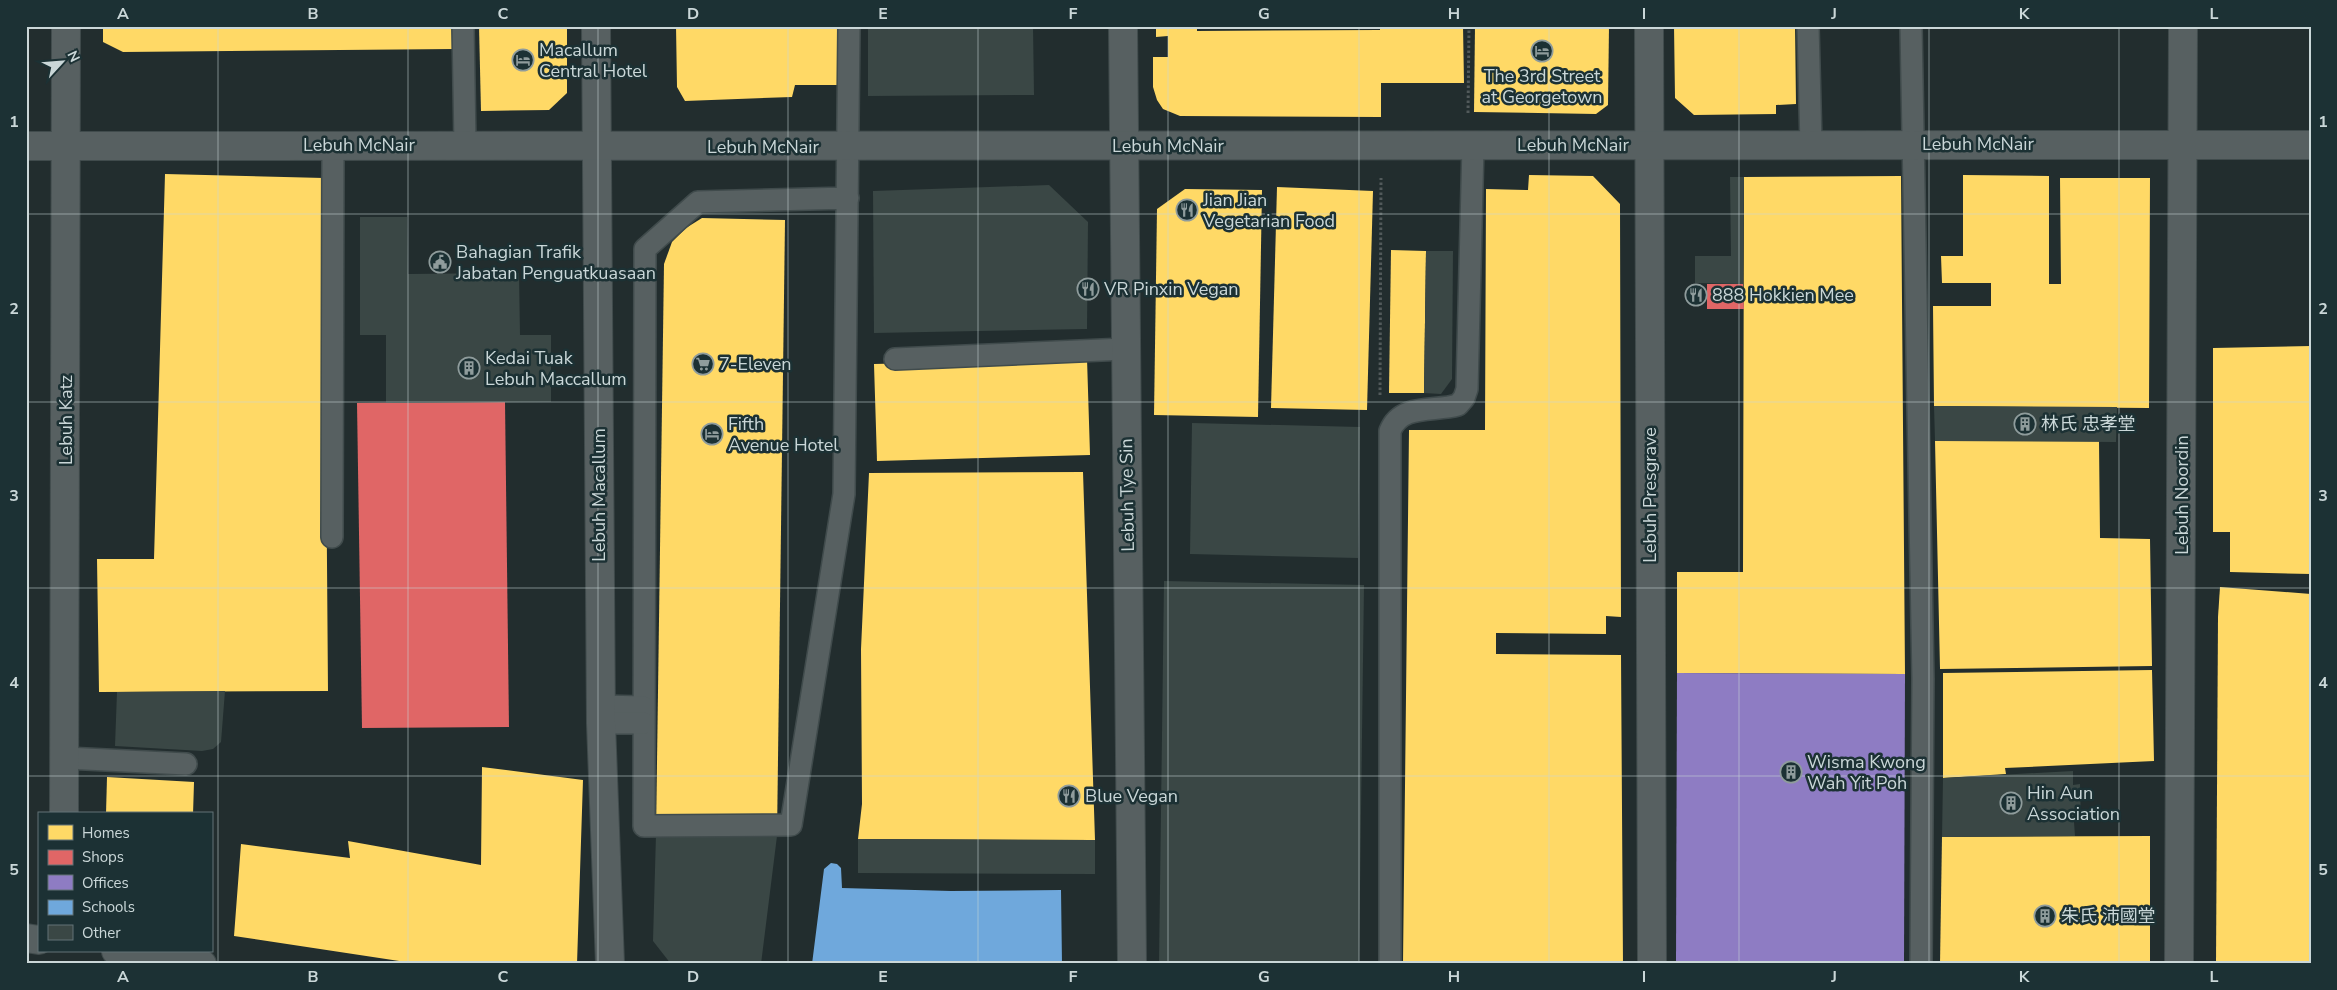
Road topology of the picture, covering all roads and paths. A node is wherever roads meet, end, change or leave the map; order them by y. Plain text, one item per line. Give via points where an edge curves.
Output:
1 (66, 26) edge
2 (463, 26) edge
3 (596, 26) edge
4 (849, 26) edge
5 (1123, 26) edge
6 (1469, 26) edge
7 (1649, 26) edge
8 (1808, 26) edge
9 (1911, 26) edge
10 (2183, 26) edge
11 (465, 144) junction
12 (1914, 144) junction
13 (2184, 144) junction
14 (2311, 144) edge
15 (66, 145) junction
16 (333, 145) junction
17 (1382, 145) junction
18 (1649, 145) junction
19 (1811, 145) junction
20 (26, 146) edge
21 (848, 146) junction
22 (1124, 146) junction
23 (1470, 146) junction
24 (596, 147) junction
25 (848, 198) junction
26 (1125, 349) junction
27 (895, 359) dead end
28 (1394, 422) junction
29 (332, 537) dead end
30 (601, 715) junction
31 (643, 715) junction
32 (66, 758) junction
33 (186, 764) dead end
34 (64, 812) edge
35 (123, 952) edge
36 (202, 964) edge
37 (610, 964) edge
38 (1132, 964) edge
39 (1390, 964) edge
40 (1652, 964) edge
41 (1921, 964) edge
42 (2179, 964) edge

1 - 15 street, Lebuh Katz
2 - 11 lane
3 - 24 street, Lebuh Macallum
4 - 21 lane
5 - 22 street, Lebuh Tye Sin
6 - 23 path
7 - 18 street, Lebuh Presgrave
8 - 19 lane
9 - 12 lane
10 - 13 street, Lebuh Noordin
11 - 16 street, Lebuh McNair
11 - 24 street, Lebuh McNair
12 - 13 street, Lebuh McNair
12 - 19 street, Lebuh McNair
12 - 41 lane via 1923,679
13 - 14 street, Lebuh McNair
13 - 42 street, Lebuh Noordin
15 - 16 street, Lebuh McNair
15 - 20 street, Lebuh McNair
15 - 32 street, Lebuh Katz
16 - 29 lane
17 - 22 street, Lebuh McNair
17 - 23 street, Lebuh McNair
17 - 28 path via 1380,396
18 - 19 street, Lebuh McNair
18 - 23 street, Lebuh McNair
18 - 40 street, Lebuh Presgrave
21 - 22 street, Lebuh McNair
21 - 24 street, Lebuh McNair
21 - 25 lane
22 - 26 street, Lebuh Tye Sin
23 - 28 lane via 1467,389 1458,405 1408,412
24 - 30 street, Lebuh Macallum
25 - 31 lane via 698,202 645,249
25 - 31 lane via 844,494 791,825 644,826
26 - 27 lane
26 - 38 street, Lebuh Tye Sin
28 - 39 lane via 1390,431
30 - 31 lane
30 - 37 street, Lebuh Macallum
32 - 33 lane
32 - 34 street, Lebuh Katz
35 - 36 street

